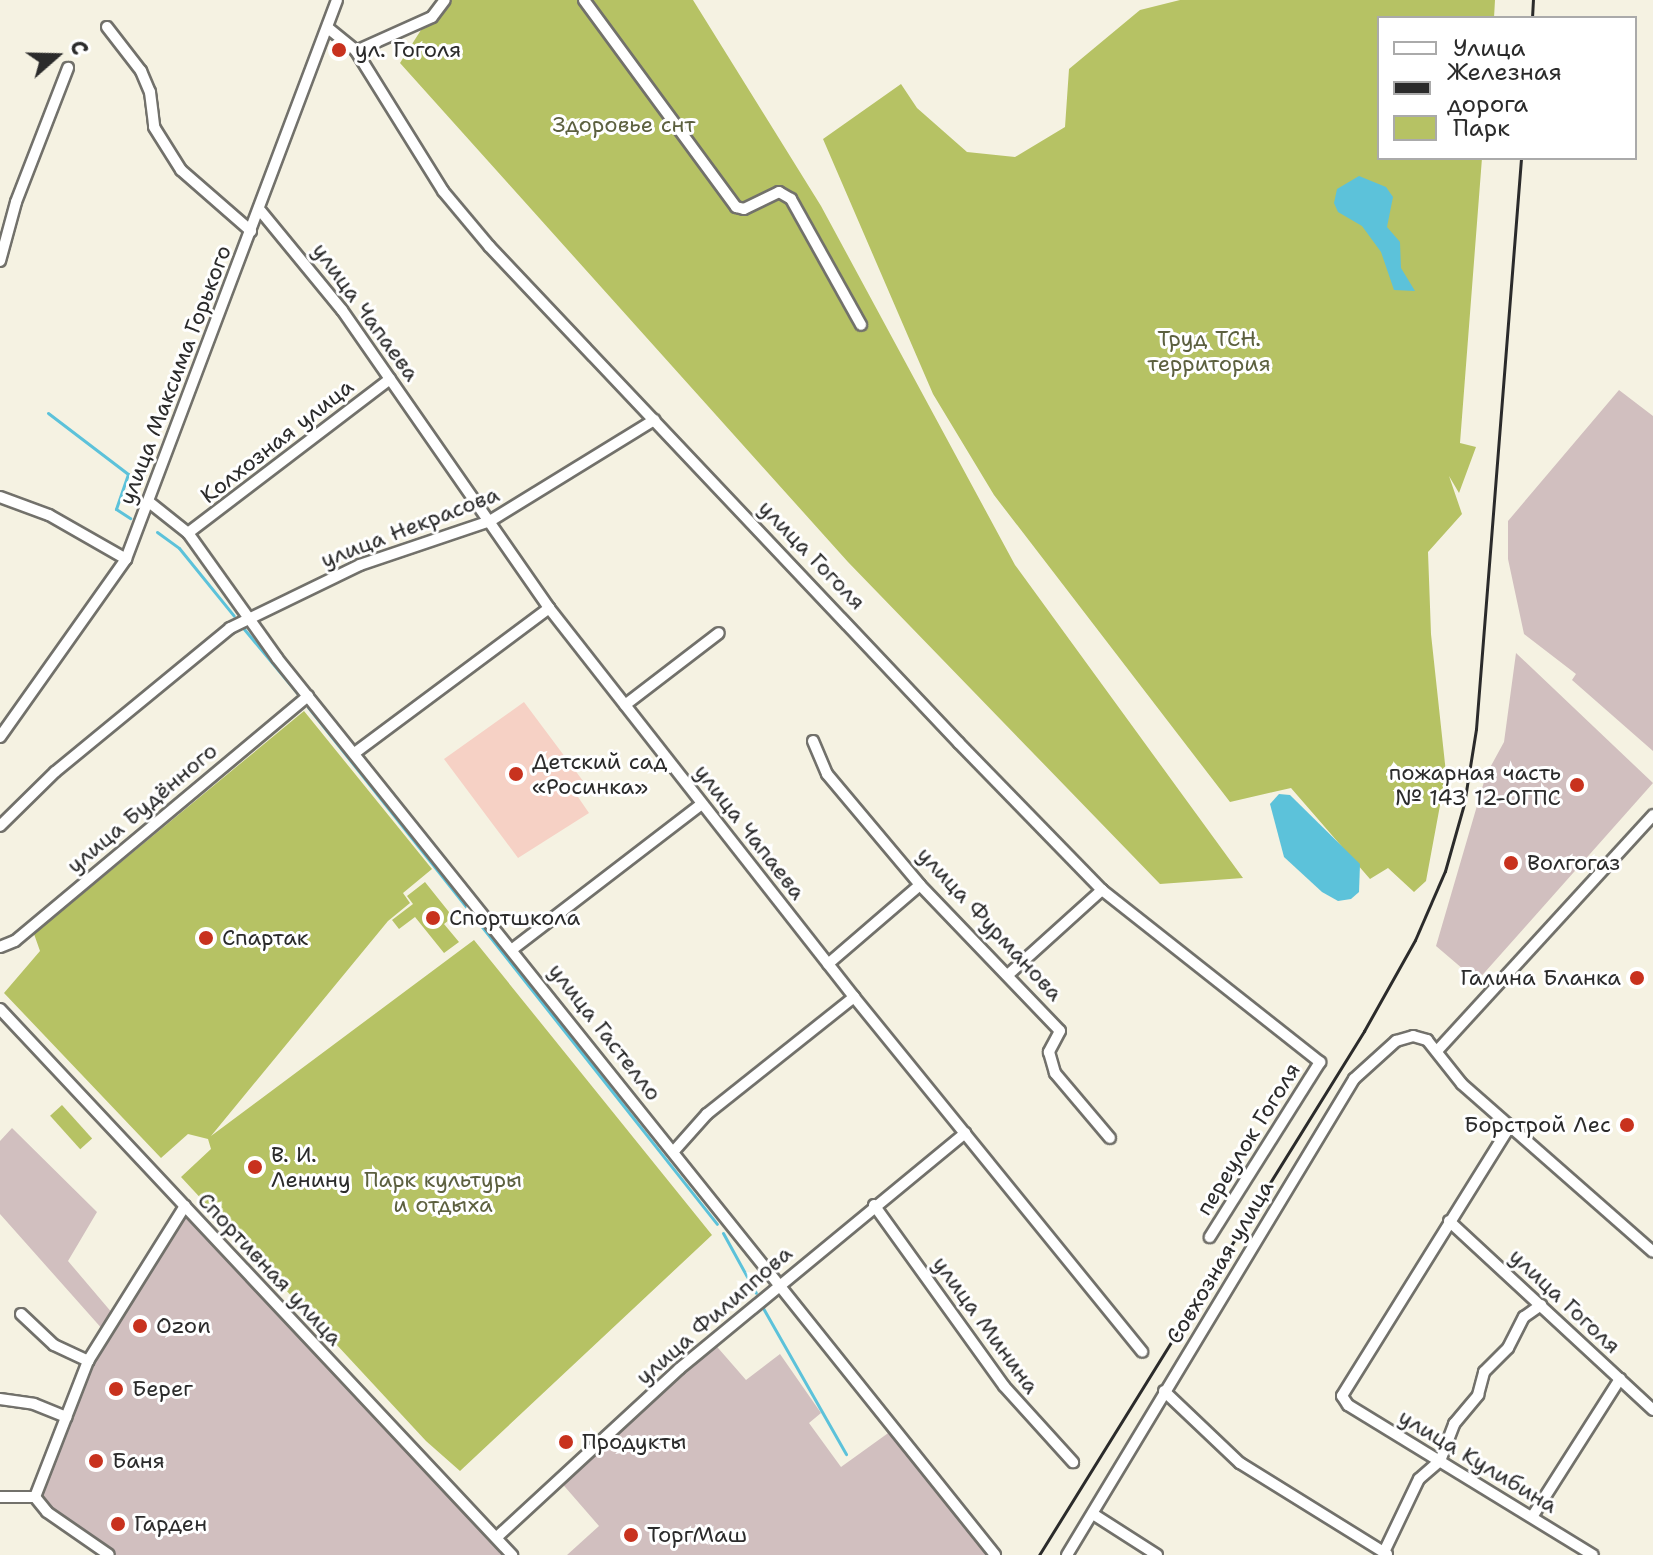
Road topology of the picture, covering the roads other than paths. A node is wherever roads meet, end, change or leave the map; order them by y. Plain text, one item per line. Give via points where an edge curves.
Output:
1 (337, 0) edge
2 (445, 0) edge
3 (584, 0) edge
4 (107, 27) dead end
5 (328, 28) junction
6 (356, 51) junction
7 (68, 68) dead end
8 (259, 209) junction
9 (251, 231) junction
10 (0, 261) edge
11 (861, 325) dead end
12 (390, 379) junction
13 (654, 420) junction
14 (0, 497) edge
15 (149, 502) junction
16 (490, 521) junction
17 (188, 533) junction
18 (126, 559) junction
19 (549, 608) junction
20 (247, 618) junction
21 (719, 633) dead end
22 (308, 696) junction
23 (625, 705) junction
24 (0, 737) edge
25 (813, 741) dead end
26 (356, 752) junction
27 (702, 804) junction
28 (1653, 815) edge
29 (0, 826) edge
30 (920, 885) junction
31 (1102, 890) junction
32 (0, 939) edge
33 (15, 941) junction
34 (0, 947) edge
35 (514, 948) junction
36 (828, 964) junction
37 (1010, 973) junction
38 (854, 997) junction
39 (0, 1009) edge
40 (1437, 1051) junction
41 (1320, 1062) joint
42 (1510, 1126) junction
43 (965, 1133) junction
44 (1110, 1138) dead end
45 (674, 1151) junction
46 (874, 1205) junction
47 (185, 1206) junction
48 (1449, 1221) junction
49 (1210, 1237) dead end
50 (1653, 1252) edge
51 (776, 1287) junction
52 (1541, 1305) junction
53 (21, 1314) dead end
54 (1142, 1352) dead end
55 (88, 1361) junction
56 (1620, 1379) junction
57 (1164, 1391) junction
58 (0, 1399) edge
59 (1653, 1410) edge
60 (66, 1417) junction
61 (1440, 1461) junction
62 (1073, 1462) dead end
63 (0, 1497) edge
64 (35, 1497) junction
65 (1093, 1514) junction
66 (1532, 1517) junction
67 (497, 1537) junction
68 (89, 1539) junction
69 (1386, 1553) edge
70 (93, 1555) edge
71 (109, 1555) edge
72 (512, 1555) edge
73 (995, 1555) edge
74 (1067, 1555) edge
75 (1157, 1555) edge
76 (1593, 1555) edge

1 - 5 street, улица Максима Горького
2 - 6 street via 432,17
3 - 11 street via 736,207 744,209 779,192 791,199
4 - 9 street via 141,71 150,92 154,127 181,170
5 - 6 street, улица Гоголя
5 - 8 street, улица Максима Горького
6 - 13 street, улица Гоголя via 455,206
7 - 10 street via 26,175
8 - 9 street, улица Максима Горького
8 - 12 street, улица Чапаева via 294,245
9 - 15 street, улица Максима Горького
12 - 16 street, улица Чапаева
12 - 17 street, Колхозная улица
13 - 16 street, улица Некрасова
13 - 31 street, улица Гоголя
14 - 18 street via 49,515
15 - 17 street, улица Гастелло
15 - 18 street, улица Максима Горького
16 - 19 street, улица Чапаева
16 - 20 street, улица Некрасова via 393,552
17 - 20 street, улица Гастелло
18 - 24 street, улица Максима Горького
19 - 23 street, улица Чапаева
19 - 26 street
20 - 22 street, улица Гастелло
20 - 29 street, улица Некрасова via 55,772
21 - 23 street
22 - 26 street, улица Гастелло
22 - 33 street, улица Будённого
23 - 27 street, улица Чапаева
25 - 30 street, улица Фурманова via 827,774
26 - 35 street, улица Гастелло
27 - 35 street
27 - 36 street, улица Чапаева
28 - 40 street
30 - 36 street
30 - 37 street, улица Фурманова
31 - 37 street
31 - 41 street, улица Гоголя
32 - 33 street
33 - 34 street, улица Будённого
35 - 45 street, улица Гастелло
36 - 38 street, улица Чапаева
37 - 44 street, улица Фурманова via 1060,1031 1049,1052 1063,1086
38 - 43 street, улица Чапаева
38 - 45 street via 707,1114
39 - 47 street, Спортивная улица
40 - 42 street via 1451,1072
40 - 57 street, Совхозная улица via 1421,1037 1404,1037 1363,1067
41 - 49 street, переулок Гоголя
42 - 48 street
42 - 50 street
43 - 46 street, улица Филиппова
43 - 54 street, улица Чапаева
45 - 51 street, улица Гастелло
46 - 51 street, улица Филиппова
46 - 62 street, улица Минина via 1004,1386
47 - 55 street
47 - 67 street, Спортивная улица
48 - 52 street, улица Гоголя
48 - 61 street, улица Кулибина via 1346,1384 1343,1400
51 - 67 street, улица Филиппова
51 - 73 street, улица Гастелло
52 - 56 street, улица Гоголя
52 - 61 street via 1524,1317 1508,1348 1484,1372 1478,1395 1454,1424
53 - 55 street via 54,1345
55 - 60 street
56 - 59 street, улица Гоголя
56 - 66 street
57 - 65 street, Совхозная улица
57 - 69 street via 1240,1463
58 - 60 street via 34,1404
60 - 64 street
61 - 66 street, улица Кулибина
61 - 69 street via 1419,1479
63 - 64 street
64 - 68 street via 47,1512
65 - 74 street, Совхозная улица
65 - 75 street
66 - 76 street, улица Кулибина
67 - 72 street, Спортивная улица
68 - 70 street
68 - 71 street

